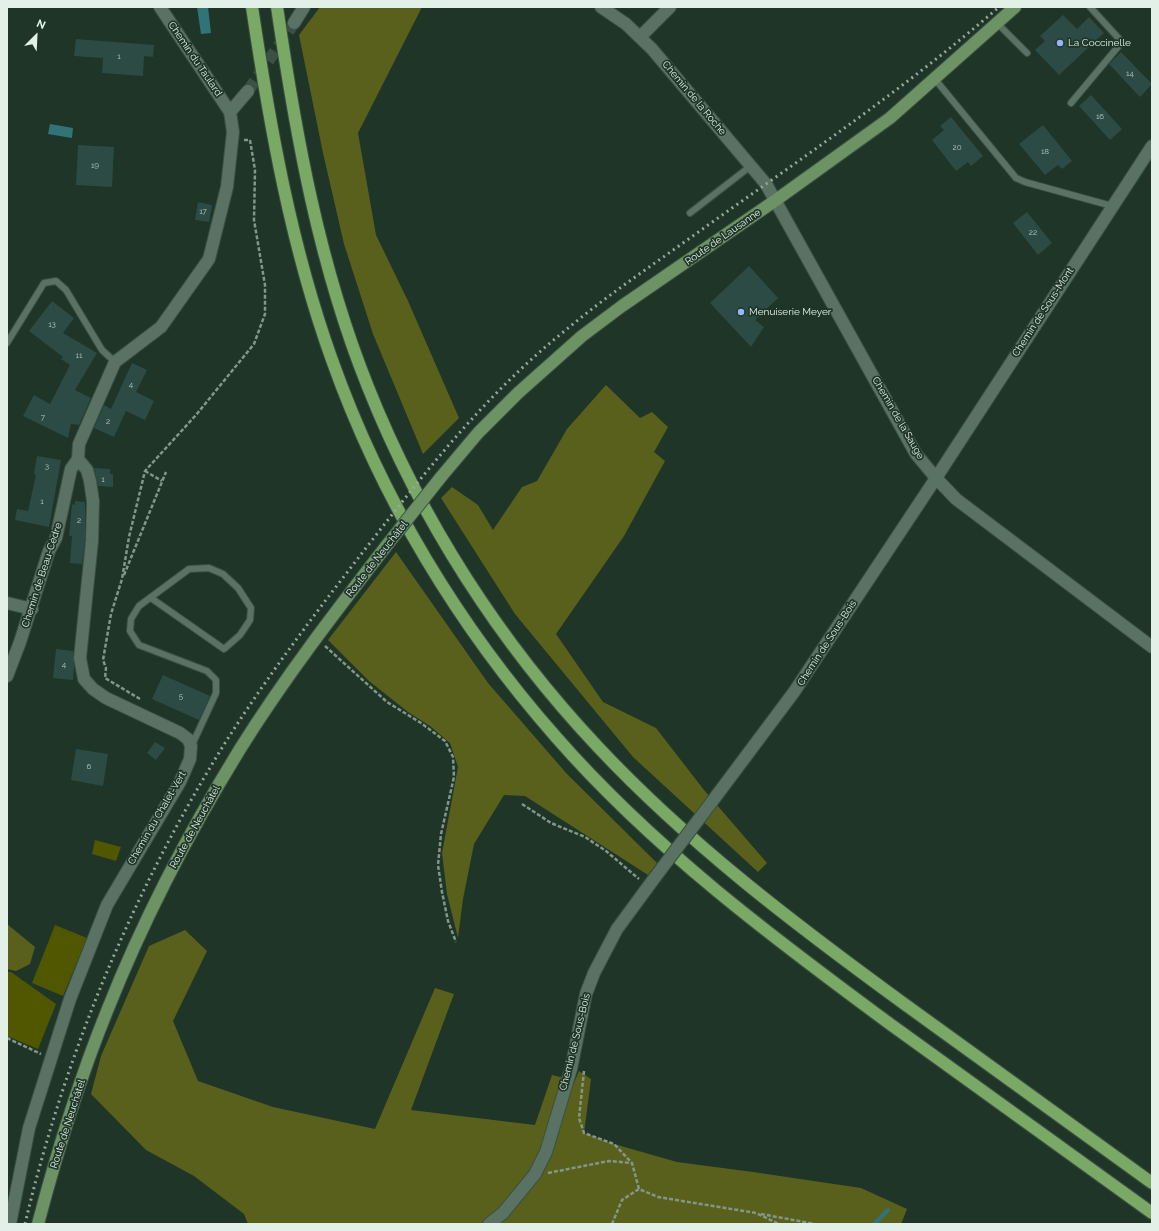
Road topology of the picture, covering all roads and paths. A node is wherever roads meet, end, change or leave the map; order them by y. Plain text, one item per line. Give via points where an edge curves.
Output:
1 (160, 7) edge
2 (252, 7) edge
3 (277, 7) edge
4 (304, 7) edge
5 (601, 7) edge
6 (670, 7) edge
7 (1015, 7) edge
8 (1090, 7) edge
9 (294, 23) tunnel mouth
10 (997, 23) junction
11 (640, 37) junction
12 (1027, 53) dead end
13 (934, 78) junction
14 (248, 91) tunnel mouth
15 (1071, 103) dead end
16 (230, 112) junction
17 (250, 140) dead end
18 (1152, 146) edge
19 (752, 165) junction
20 (776, 200) junction
21 (1112, 206) junction
22 (690, 213) dead end
23 (7, 343) edge
24 (116, 362) junction
25 (78, 460) junction
26 (145, 471) junction
27 (166, 472) dead end
28 (441, 477) joint
29 (936, 478) junction
30 (162, 481) junction
31 (122, 579) junction
32 (151, 598) junction
33 (7, 603) edge
34 (32, 609) junction
35 (316, 638) junction
36 (1152, 647) edge
37 (7, 676) edge
38 (146, 702) dead end
39 (191, 746) junction
40 (522, 804) dead end
41 (650, 884) junction
42 (456, 942) dead end
43 (7, 1038) edge
44 (51, 1058) junction
45 (585, 1064) dead end
46 (632, 1163) junction
47 (535, 1174) junction
48 (1152, 1183) edge
49 (639, 1189) junction
50 (756, 1213) junction
51 (1152, 1213) edge
52 (10, 1224) edge
53 (38, 1224) edge
54 (489, 1224) edge
55 (612, 1224) edge
56 (779, 1224) edge
57 (815, 1224) edge

1 - 16 street, Chemin du Taulard
2 - 51 highway via 287,207 310,294 333,363 361,433 409,530 446,592 491,657 581,765 696,874 836,984
3 - 48 highway via 311,202 333,287 355,353 382,421 430,516 466,578 506,637 598,748 652,801 736,875 857,969
4 - 9 street
5 - 11 street, Chemin de la Roche
6 - 11 street
7 - 10 main road, Route de Lausanne
8 - 15 lane via 1122,42
10 - 12 lane
10 - 13 main road, Route de Lausanne
11 - 19 street, Chemin de la Roche
13 - 20 main road, Route de Lausanne via 890,118
13 - 21 lane via 1016,178
14 - 16 street
16 - 24 street via 233,132 227,187 210,259 161,327
17 - 26 path via 255,170 254,220 265,285 265,314 254,344 196,415
18 - 21 street, Chemin de Sous-Mont
19 - 20 street, Chemin de la Roche
19 - 22 lane
20 - 28 main road, Route de Lausanne via 582,336 518,393
20 - 29 street, Chemin de la Sauge via 916,454
21 - 29 street, Chemin de Sous-Mont
23 - 24 lane via 44,283 56,280 66,290 102,350
24 - 25 street, Chemin de Beau-Cèdre via 80,444
25 - 34 street, Chemin de Beau-Cèdre via 71,469 56,538 49,551
25 - 39 street via 87,470 93,501 80,658 84,679 106,698 180,733 188,739
26 - 30 path
26 - 31 path
27 - 30 path
28 - 35 main road, Route de Neuchâtel, bridge
29 - 36 street, Chemin de la Sauge via 956,499
29 - 41 street, Chemin de Sous-Bois, bridge via 794,692
30 - 31 path
31 - 38 path via 105,645 105,678
32 - 32 lane via 189,569 209,568 223,574 238,588 251,608 250,620 240,635 224,648
32 - 39 lane via 139,606 131,619 130,631 139,645 207,671 216,680 216,693
33 - 34 street
34 - 37 street, Chemin de Beau-Cèdre
35 - 42 path via 387,702 445,741 453,757 454,777 441,834 438,865 448,921
35 - 53 main road, Route de Neuchâtel via 229,766 161,891 107,1010 64,1134
39 - 44 street, Chemin du Chalet-Vert via 190,759 180,782 108,905 70,999
40 - 41 path via 551,823 585,837
41 - 47 street, Chemin de Sous-Bois via 617,929 594,973 586,994 568,1077 546,1152
43 - 44 path
44 - 52 street, Chemin du Chalet-Vert via 29,1128
45 - 46 path via 579,1118 584,1133 614,1144
46 - 47 path via 609,1161
46 - 49 path
47 - 54 street, Chemin de Sous-Bois via 503,1213
49 - 50 path via 658,1197
49 - 55 path via 622,1200
50 - 56 path
50 - 57 path

